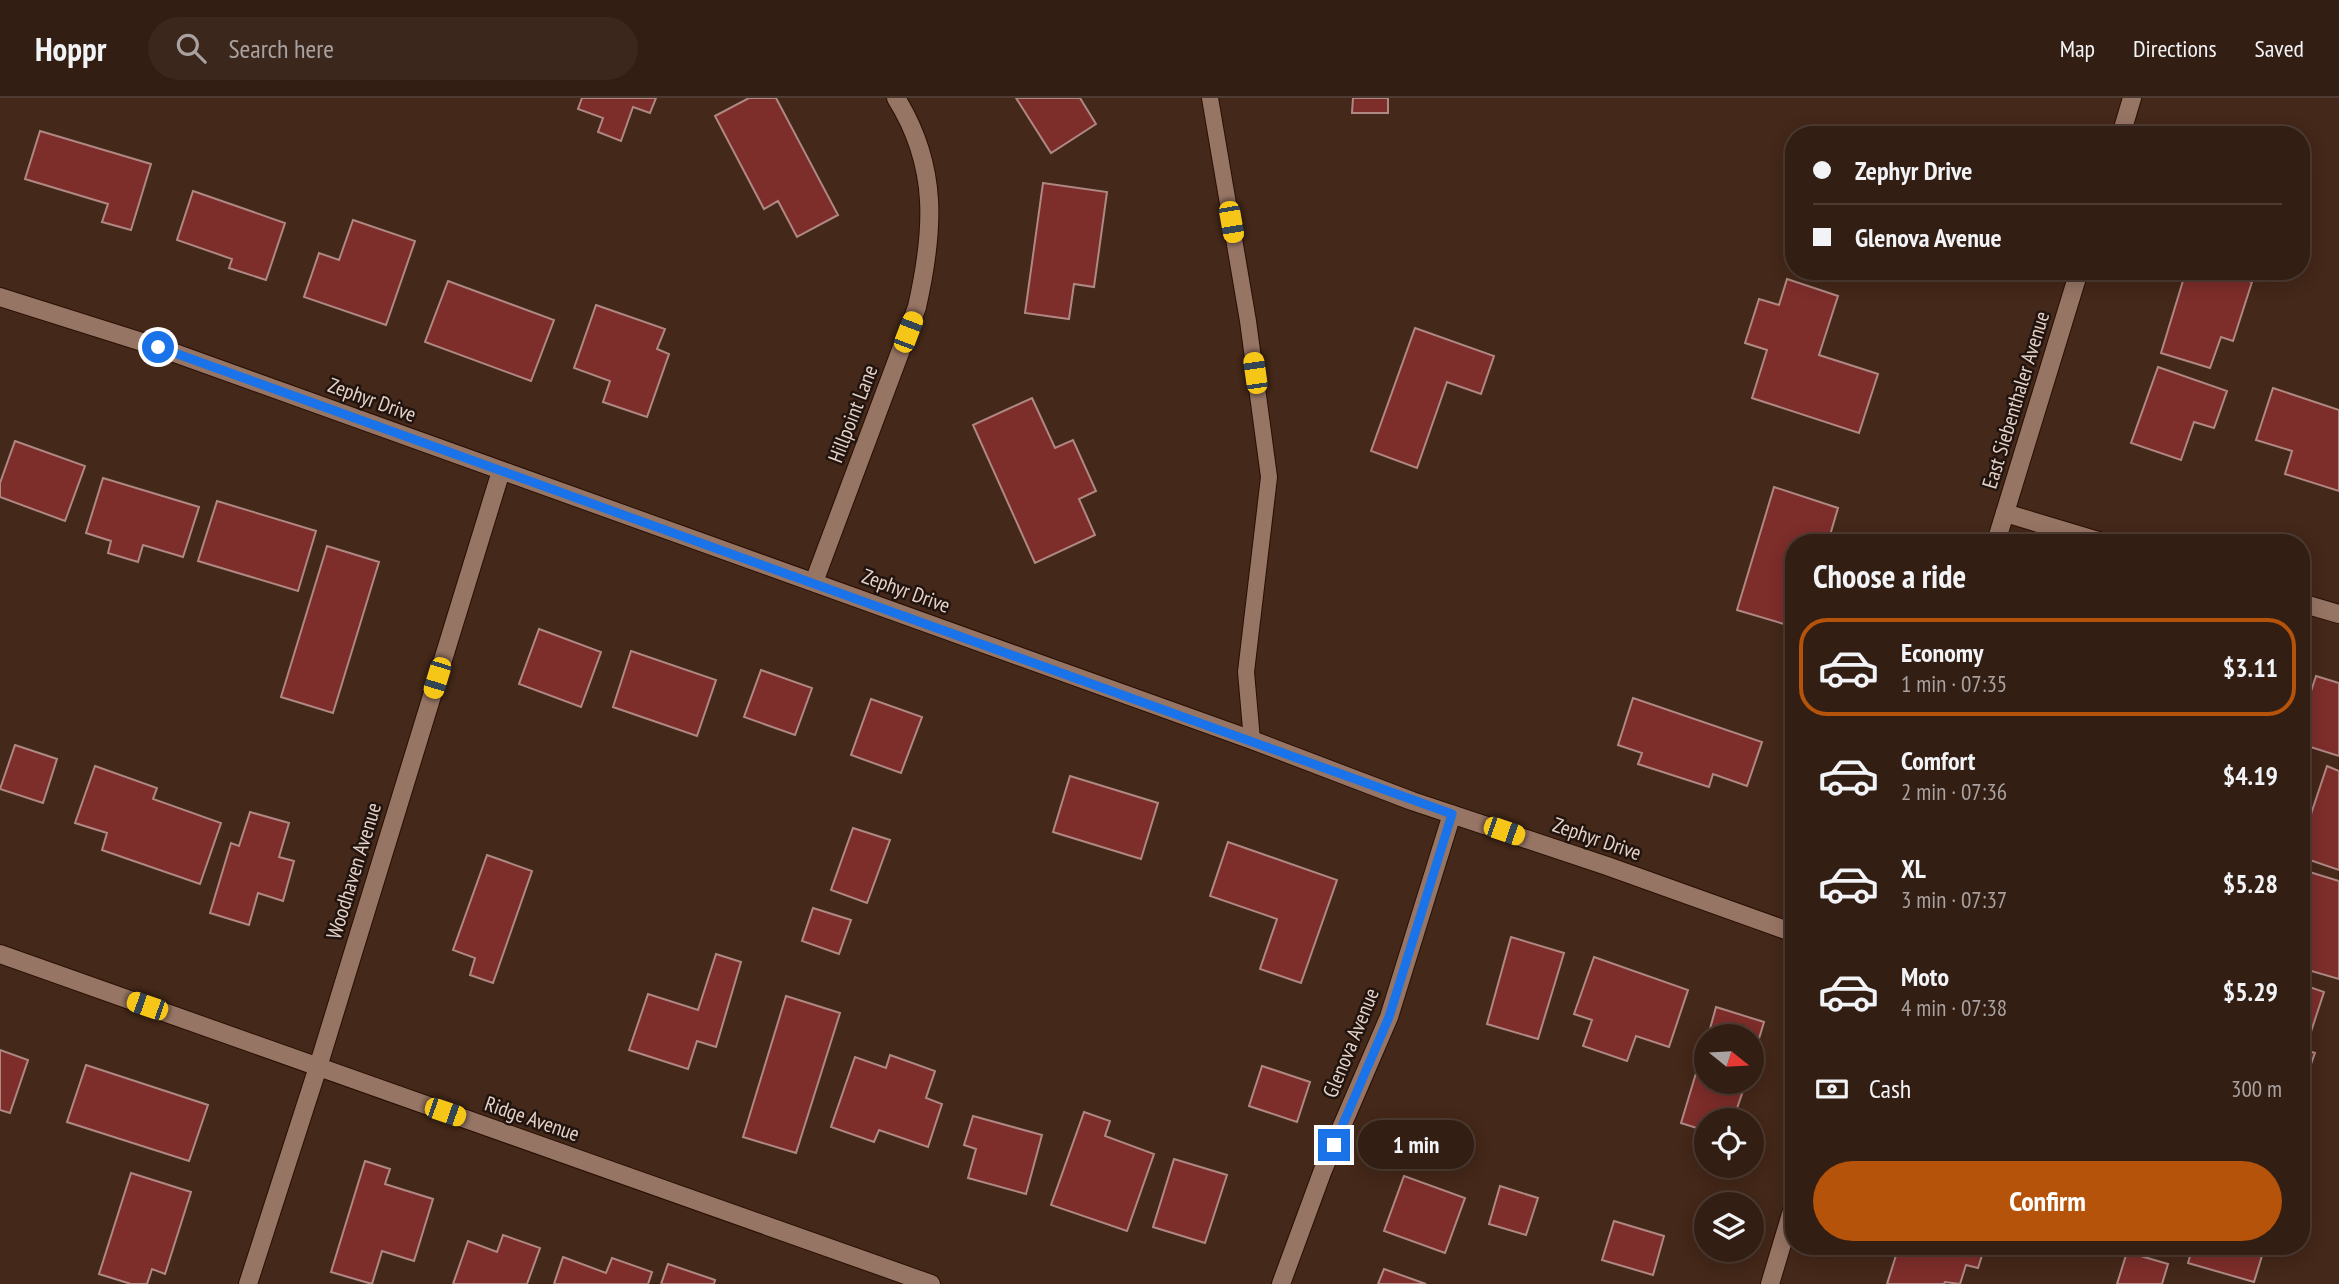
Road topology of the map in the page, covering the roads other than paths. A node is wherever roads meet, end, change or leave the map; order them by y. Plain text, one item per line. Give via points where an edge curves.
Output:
1 (896, 98) edge
2 (1210, 98) edge
3 (2132, 98) edge
4 (2123, 126) edge
5 (2076, 280) edge
6 (0, 297) edge
7 (500, 471) junction
8 (2005, 513) junction
9 (1998, 534) edge
10 (2075, 534) edge
11 (814, 582) junction
12 (2310, 606) edge
13 (2339, 614) edge
14 (1252, 740) junction
15 (1452, 814) junction
16 (1785, 930) edge
17 (0, 954) edge
18 (318, 1067) junction
19 (1785, 1235) edge
20 (248, 1284) edge
21 (931, 1284) edge
22 (1281, 1284) edge
23 (1770, 1284) edge

1 - 11 street, Hillpoint Lane via 921,150 929,185 927,263 917,307
2 - 14 lane via 1269,477 1246,673
3 - 4 street
5 - 8 street, East Siebenthaler Avenue
6 - 7 street, Zephyr Drive via 158,347
7 - 11 street, Zephyr Drive
7 - 18 street, Woodhaven Avenue
8 - 9 street, East Siebenthaler Avenue
8 - 10 street
11 - 14 street, Zephyr Drive
12 - 13 street
14 - 15 street, Zephyr Drive
15 - 16 street, Zephyr Drive
15 - 22 street, Glenova Avenue via 1389,1017 1323,1170
17 - 18 street, Ridge Avenue
18 - 20 street, Woodhaven Avenue
18 - 21 street, Ridge Avenue
19 - 23 street

